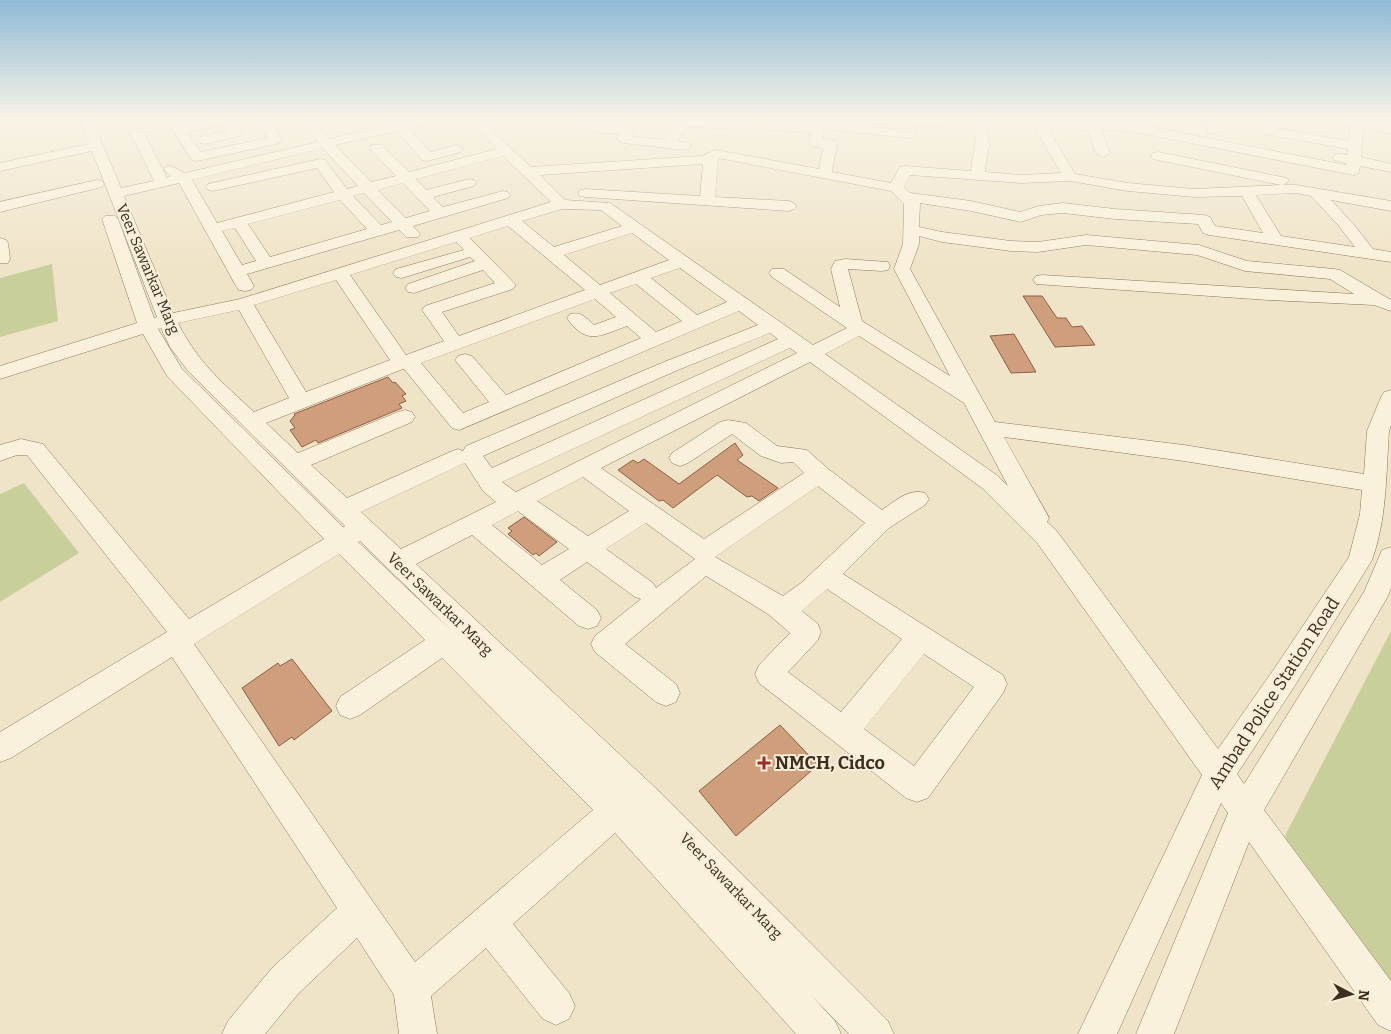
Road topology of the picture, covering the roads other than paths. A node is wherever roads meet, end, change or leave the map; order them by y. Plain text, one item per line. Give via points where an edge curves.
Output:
1 (99, 168) edge
2 (154, 168) edge
3 (194, 168) edge
4 (297, 168) edge
5 (324, 168) edge
6 (348, 168) edge
7 (397, 168) edge
8 (439, 168) edge
9 (524, 168) edge
10 (583, 168) edge
11 (711, 168) edge
12 (793, 168) edge
13 (826, 168) edge
14 (915, 168) edge
15 (978, 168) edge
16 (1065, 168) edge
17 (1219, 168) edge
18 (1340, 168) edge
19 (1353, 168) edge
20 (179, 171) junction
21 (919, 171) junction
22 (528, 172) junction
23 (825, 173) junction
24 (978, 176) junction
25 (405, 177) junction
26 (1070, 177) junction
27 (332, 180) junction
28 (162, 183) junction
29 (469, 183) dead end
30 (315, 185) dead end
31 (368, 188) junction
32 (107, 189) junction
33 (1246, 191) junction
34 (1308, 191) junction
35 (191, 192) junction
36 (1200, 192) junction
37 (901, 193) junction
38 (343, 194) junction
39 (422, 195) junction
40 (503, 195) dead end
41 (556, 199) junction
42 (707, 200) junction
43 (246, 203) dead end
44 (0, 206) edge
45 (789, 206) dead end
46 (1391, 206) edge
47 (439, 212) junction
48 (247, 220) junction
49 (510, 220) junction
50 (1204, 220) junction
51 (402, 223) junction
52 (634, 227) junction
53 (212, 229) junction
54 (912, 230) junction
55 (377, 231) junction
56 (1275, 240) junction
57 (423, 247) junction
58 (1318, 247) junction
59 (473, 250) junction
60 (552, 253) junction
61 (1367, 253) junction
62 (1391, 257) edge
63 (682, 261) junction
64 (266, 264) junction
65 (882, 266) dead end
66 (237, 272) junction
67 (778, 273) dead end
68 (340, 274) junction
69 (1334, 274) junction
70 (639, 277) junction
71 (1042, 280) dead end
72 (414, 288) junction
73 (596, 292) junction
74 (249, 302) junction
75 (740, 303) junction
76 (1384, 303) edge
77 (431, 310) junction
78 (576, 318) dead end
79 (628, 319) junction
80 (694, 322) junction
81 (158, 324) junction
82 (772, 326) junction
83 (857, 326) junction
84 (653, 339) junction
85 (792, 340) junction
86 (461, 352) junction
87 (812, 355) junction
88 (402, 364) junction
89 (0, 373) edge
90 (1391, 397) edge
91 (972, 399) junction
92 (301, 401) junction
93 (502, 404) junction
94 (405, 417) dead end
95 (250, 420) junction
96 (988, 428) junction
97 (0, 453) edge
98 (458, 457) dead end
99 (680, 458) dead end
100 (294, 463) junction
101 (584, 467) junction
102 (819, 474) junction
103 (488, 479) junction
104 (1374, 484) junction
105 (917, 499) dead end
106 (520, 501) junction
107 (646, 511) junction
108 (880, 522) junction
109 (475, 524) junction
110 (349, 526) junction
111 (1047, 538) junction
112 (588, 549) junction
113 (1391, 557) edge
114 (397, 562) junction
115 (825, 575) junction
116 (541, 579) junction
117 (644, 590) dead end
118 (778, 606) junction
119 (588, 618) dead end
120 (181, 637) junction
121 (921, 637) junction
122 (444, 641) junction
123 (666, 693) dead end
124 (350, 706) dead end
125 (843, 732) junction
126 (0, 748) edge
127 (1219, 773) junction
128 (616, 812) junction
129 (1245, 812) junction
130 (715, 894) junction
131 (360, 911) junction
132 (489, 923) junction
133 (412, 989) junction
134 (556, 1006) dead end
135 (1391, 1012) edge
136 (241, 1034) edge
137 (418, 1034) edge
138 (822, 1034) edge
139 (875, 1034) edge
140 (1097, 1034) edge
141 (1155, 1034) edge

1 - 32 street, Veer Sawarkar Marg
2 - 28 street
3 - 20 street
4 - 35 street
5 - 27 street
6 - 31 street
7 - 25 street
8 - 25 street
9 - 22 street
10 - 22 street
11 - 42 street
12 - 23 street
13 - 23 street
14 - 21 street
15 - 24 street
16 - 26 street
17 - 34 street via 1292,183
18 - 19 street via 1353,171
20 - 28 street
20 - 35 street
21 - 24 street
21 - 37 street via 905,170
22 - 41 street
23 - 37 street
24 - 26 street via 1021,179
25 - 31 street
25 - 39 street
26 - 36 street via 1128,187
27 - 30 street
27 - 38 street
28 - 32 street
29 - 39 street
31 - 38 street
31 - 51 street
32 - 44 street
32 - 81 street, Veer Sawarkar Marg
33 - 34 street
33 - 36 street
33 - 56 street
34 - 46 street
34 - 61 street via 1348,227
35 - 53 street
36 - 50 street via 1210,217
37 - 50 street via 1021,217 1063,208
37 - 54 street via 912,203
38 - 48 street
38 - 55 street
39 - 47 street
40 - 47 street
41 - 42 street via 591,193
41 - 49 street
41 - 52 street via 605,206
42 - 45 street
43 - 48 street
47 - 51 street
48 - 53 street
48 - 64 street
49 - 59 street
49 - 60 street
50 - 56 street via 1209,230
51 - 55 street
51 - 57 street
52 - 60 street
52 - 63 street
53 - 66 street
54 - 69 street via 942,237 1029,247 1086,240 1199,250 1245,266
54 - 91 street via 911,244 902,269
55 - 64 street
56 - 58 street
57 - 59 street
57 - 68 street
58 - 61 street
58 - 69 street
59 - 72 street
59 - 72 street via 401,272
59 - 77 street via 508,285
60 - 73 street
61 - 62 street
63 - 70 street
63 - 75 street
64 - 66 street
65 - 83 street via 846,264 839,268
66 - 74 street
67 - 83 street
68 - 74 street
68 - 88 street
69 - 76 street
70 - 73 street
70 - 80 street
71 - 76 street
72 - 77 street
73 - 79 street
73 - 86 street
74 - 81 street
74 - 92 street
75 - 80 street
75 - 82 street
77 - 86 street
78 - 79 street via 593,332
79 - 84 street
80 - 84 street
81 - 89 street
81 - 95 street, Veer Sawarkar Marg
81 - 110 street, Veer Sawarkar Marg via 174,372
82 - 85 street
82 - 103 street via 487,443 472,456
83 - 87 street
83 - 91 street
84 - 93 street
85 - 87 street
85 - 103 street
86 - 88 street
86 - 93 street
87 - 101 street
87 - 111 street via 990,482
88 - 92 street
88 - 93 street via 412,366 459,422
90 - 104 street, Ambad Police Station Road via 1378,431
91 - 96 street
92 - 95 street
94 - 100 street
95 - 100 street, Veer Sawarkar Marg
96 - 104 street via 1184,453
96 - 111 street
97 - 120 street via 22,446 35,448
98 - 110 street
99 - 102 street via 732,427 768,451 799,455
100 - 110 street, Veer Sawarkar Marg
101 - 106 street
101 - 107 street
102 - 107 street via 704,552
102 - 108 street
103 - 106 street via 508,499
104 - 127 street, Ambad Police Station Road via 1372,514 1360,560
105 - 108 street
106 - 109 street
106 - 112 street
107 - 112 street
108 - 115 street
109 - 114 street
109 - 116 street
110 - 114 street, Veer Sawarkar Marg
110 - 120 street
110 - 122 street, Veer Sawarkar Marg
111 - 127 street
112 - 116 street
112 - 117 street
113 - 129 street, Ambad Police Station Road via 1375,596
114 - 130 street, Veer Sawarkar Marg via 651,805
115 - 118 street via 788,607
115 - 121 street
116 - 119 street
118 - 123 street via 708,565 700,567 605,644
118 - 125 street via 808,632 769,674
120 - 126 street
120 - 131 street
121 - 125 street
121 - 125 street via 993,684 917,787
122 - 124 street
122 - 128 street, Veer Sawarkar Marg
127 - 129 street
127 - 140 street, Ambad Police Station Road
128 - 130 street, Veer Sawarkar Marg
128 - 132 street
129 - 135 street
129 - 141 street, Ambad Police Station Road
130 - 138 street, Veer Sawarkar Marg
130 - 139 street, Veer Sawarkar Marg
131 - 133 street
131 - 136 street via 285,981
132 - 133 street
132 - 134 street
133 - 137 street

